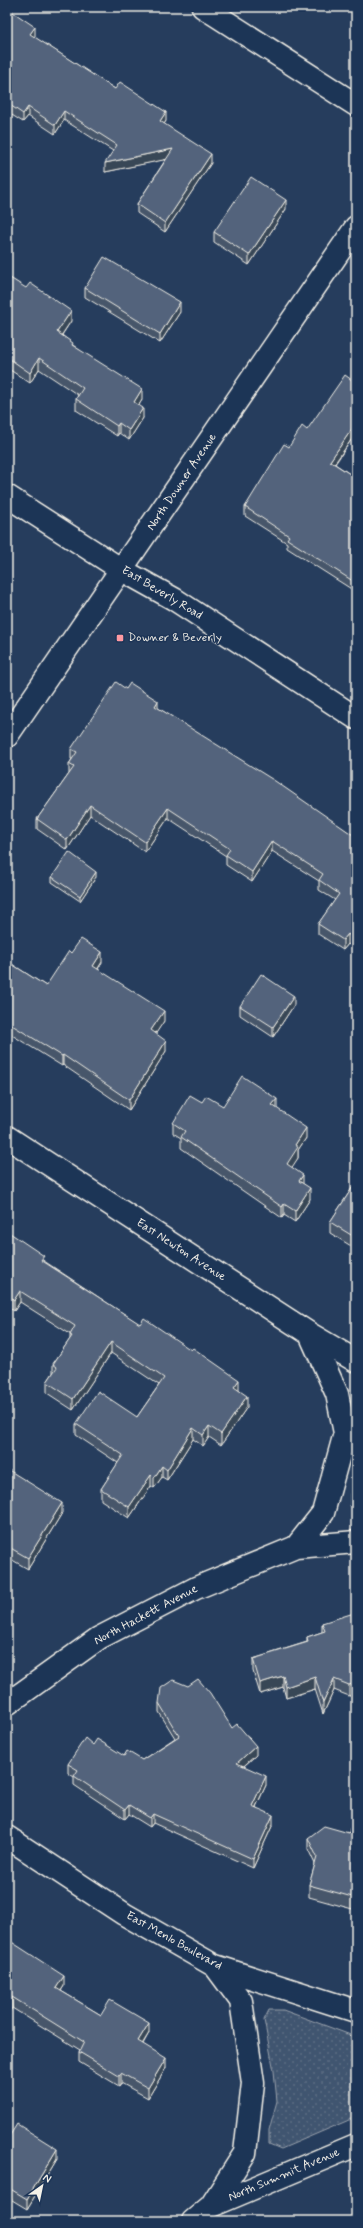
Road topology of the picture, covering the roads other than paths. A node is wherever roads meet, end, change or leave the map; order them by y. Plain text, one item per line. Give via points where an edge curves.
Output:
1 (203, 7) edge
2 (356, 105) edge
3 (356, 227) edge
4 (7, 496) edge
5 (122, 570) junction
6 (356, 718) edge
7 (7, 736) edge
8 (7, 1137) edge
9 (310, 1334) junction
10 (356, 1361) edge
11 (356, 1542) edge
12 (296, 1547) junction
13 (7, 1704) edge
14 (7, 1837) edge
15 (215, 1966) junction
16 (356, 2011) edge
17 (356, 2145) edge
18 (211, 2206) junction
19 (193, 2221) edge

1 - 2 street
3 - 5 street, North Downer Avenue
4 - 5 street, East Beverly Road
5 - 6 street, East Beverly Road via 174,599
5 - 7 street, North Downer Avenue
8 - 9 street, East Newton Avenue
9 - 10 street, East Newton Avenue
9 - 12 street, North Hackett Avenue via 337,1394 345,1433 323,1513
11 - 12 street, North Hackett Avenue
12 - 13 street, North Hackett Avenue via 196,1588 99,1638
14 - 15 street, East Menlo Boulevard via 124,1914
15 - 16 street, East Menlo Boulevard
15 - 18 street, North Summit Avenue via 240,2001 254,2083 245,2153
17 - 18 street, North Summit Avenue
18 - 19 street, North Summit Avenue

